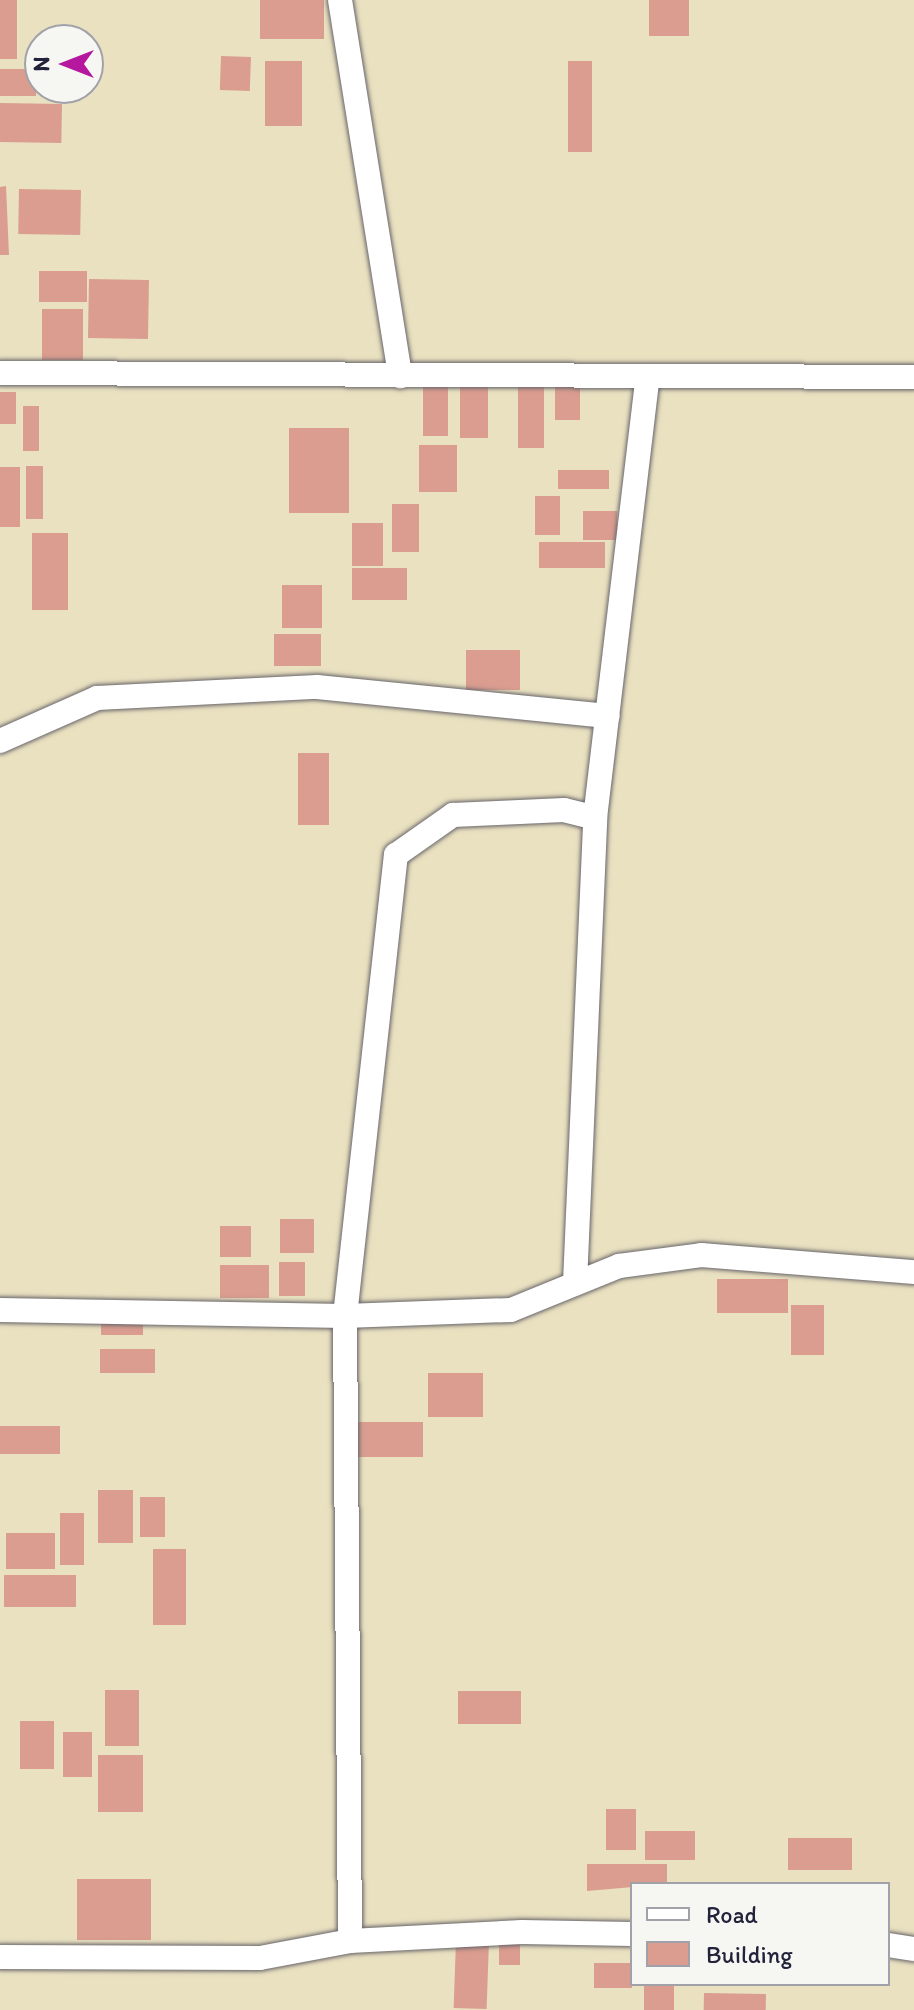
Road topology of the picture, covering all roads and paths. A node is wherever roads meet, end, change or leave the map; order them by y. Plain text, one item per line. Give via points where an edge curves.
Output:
1 (340, 0) edge
2 (0, 373) edge
3 (400, 376) junction
4 (648, 376) junction
5 (914, 377) edge
6 (608, 716) junction
7 (0, 741) edge
8 (595, 818) junction
9 (914, 1272) edge
10 (575, 1283) junction
11 (0, 1310) edge
12 (345, 1316) junction
13 (630, 1934) edge
14 (350, 1941) junction
15 (890, 1945) edge
16 (914, 1949) edge
17 (0, 1957) edge

1 - 3 street
2 - 3 street
3 - 4 street
4 - 5 street
4 - 6 street
6 - 7 street via 301,688 97,698
6 - 8 street
8 - 10 street
8 - 12 street via 564,810 453,815 396,855
9 - 10 street via 701,1255 619,1266
10 - 12 street via 511,1310
11 - 12 street
12 - 14 street
13 - 14 street via 522,1932
14 - 17 street via 260,1958
15 - 16 street

